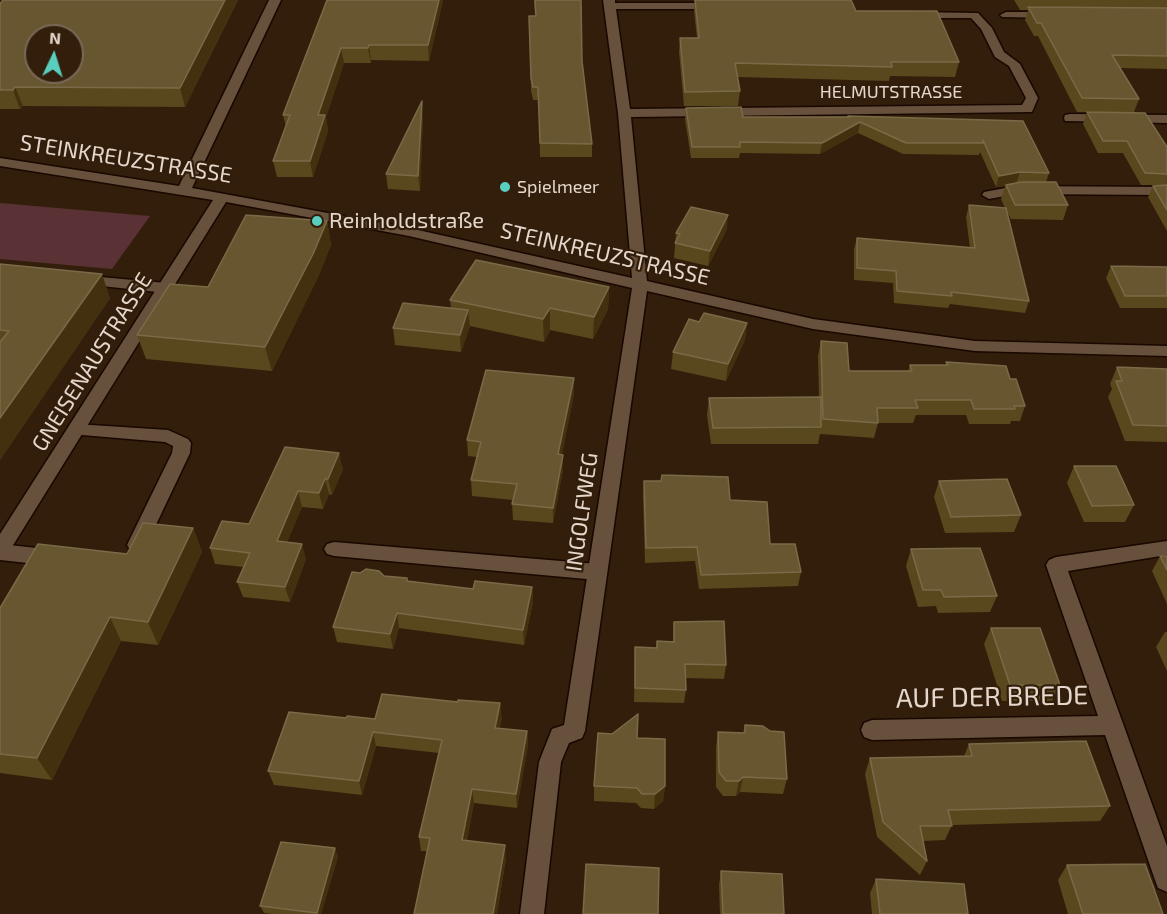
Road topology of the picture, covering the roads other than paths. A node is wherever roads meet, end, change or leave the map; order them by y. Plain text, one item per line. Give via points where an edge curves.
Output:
1 (274, 0) edge
2 (977, 0) edge
3 (610, 3) edge
4 (728, 6) edge
5 (902, 14) edge
6 (974, 15) junction
7 (1006, 15) dead end
8 (1064, 15) edge
9 (624, 113) junction
10 (1070, 118) dead end
11 (1167, 119) edge
12 (0, 162) edge
13 (184, 191) junction
14 (1167, 191) edge
15 (989, 195) dead end
16 (222, 197) junction
17 (59, 278) edge
18 (640, 285) junction
19 (166, 288) junction
20 (1167, 351) edge
21 (76, 430) junction
22 (1167, 548) edge
23 (334, 549) dead end
24 (0, 551) edge
25 (128, 556) edge
26 (71, 559) edge
27 (597, 572) junction
28 (1114, 725) junction
29 (872, 730) dead end
30 (1167, 880) edge
31 (532, 914) edge

1 - 13 street
2 - 6 street
3 - 4 street
3 - 9 street, INGOLFWEG
5 - 6 street
6 - 9 street, HELMUTSTRASSE via 986,28 999,54 1014,64 1032,98 1027,110
7 - 8 street
9 - 18 street, INGOLFWEG
10 - 11 street
12 - 13 street, STEINKREUZSTRASSE
13 - 16 street, STEINKREUZSTRASSE
14 - 15 street via 1016,190
16 - 18 street, STEINKREUZSTRASSE via 409,232
16 - 19 street, GNEISENAUSTRASSE
17 - 19 street
18 - 20 street, STEINKREUZSTRASSE via 813,324 975,346
18 - 27 street, INGOLFWEG
19 - 21 street, GNEISENAUSTRASSE
21 - 24 street, GNEISENAUSTRASSE
21 - 25 street via 168,436 182,443 181,453 135,549
22 - 28 street via 1056,566
23 - 27 street
24 - 26 street
27 - 31 street, INGOLFWEG via 574,731 560,736 550,762
28 - 29 street, AUF DER BREDE
28 - 30 street

